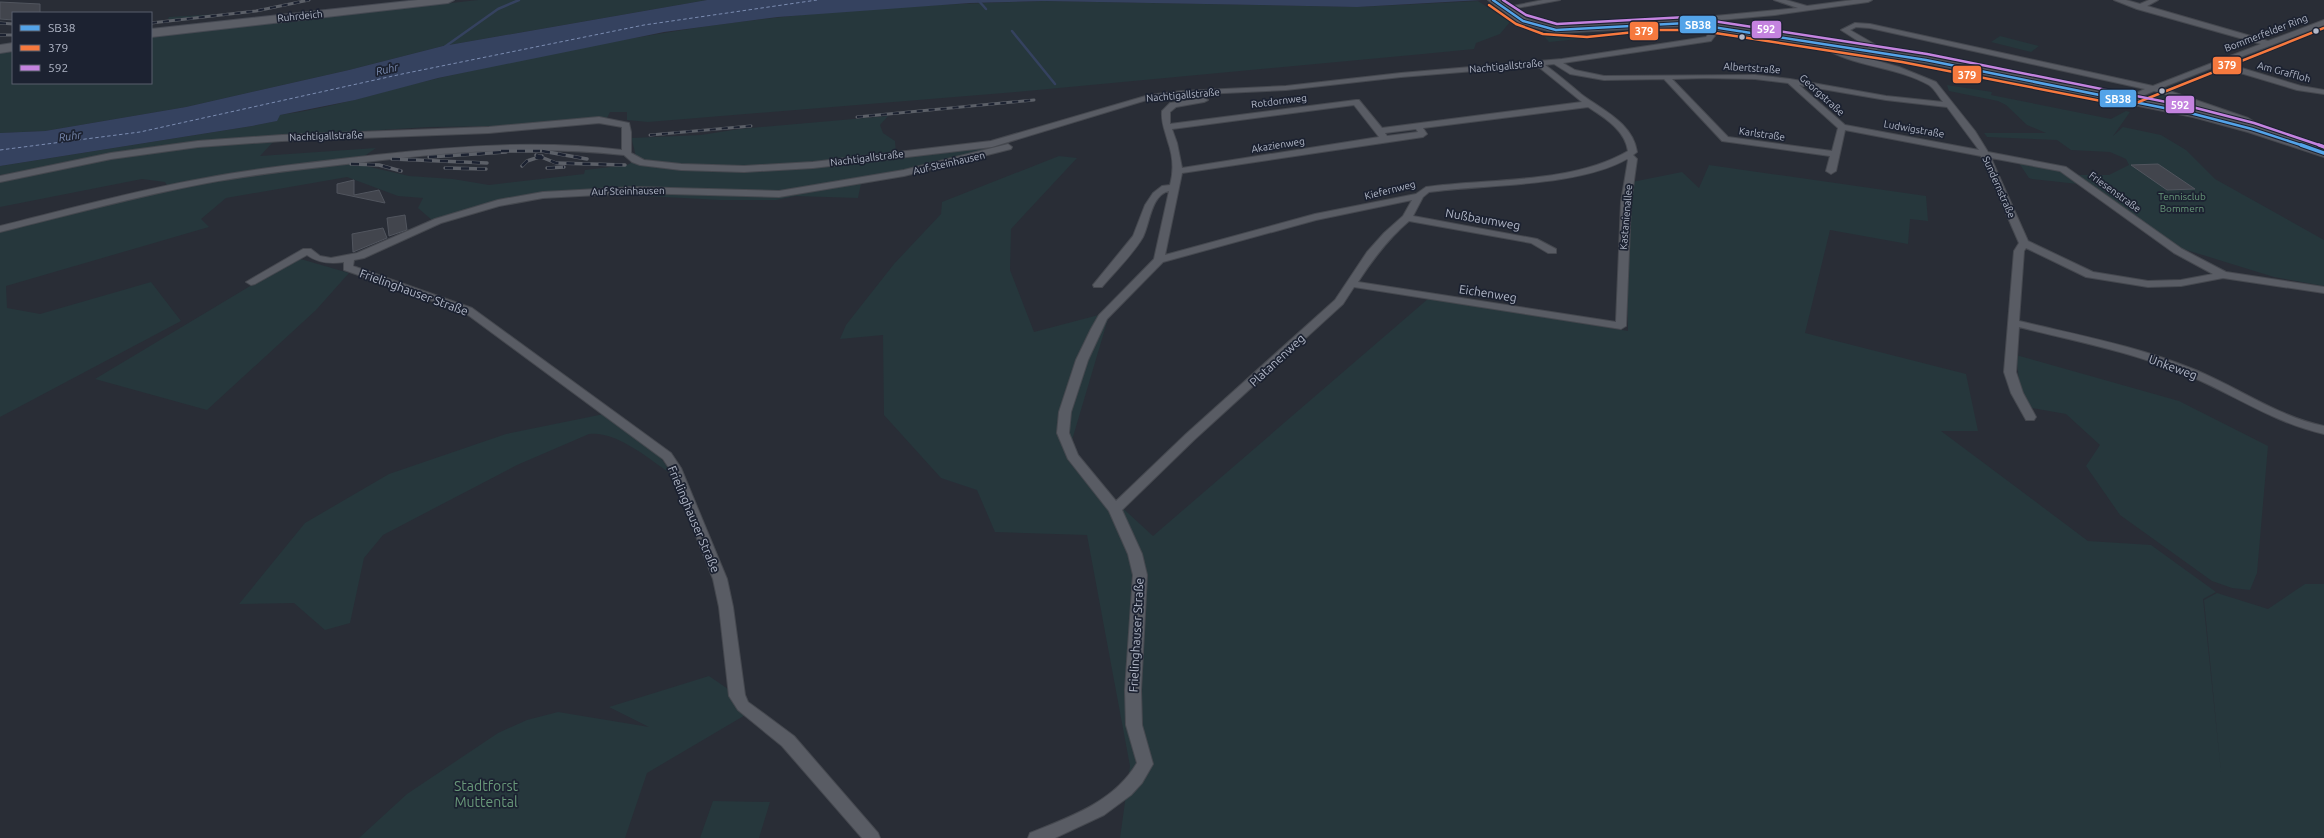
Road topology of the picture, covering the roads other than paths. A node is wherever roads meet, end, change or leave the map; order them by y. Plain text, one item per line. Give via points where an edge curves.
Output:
1 (448, 0) edge
2 (1557, 0) edge
3 (1778, 0) edge
4 (1868, 0) edge
5 (2118, 0) edge
6 (2155, 0) edge
7 (1494, 1) edge
8 (1517, 6) dead end
9 (1809, 8) junction
10 (2140, 8) junction
11 (2323, 24) edge
12 (1710, 26) junction
13 (152, 33) edge
14 (1824, 44) junction
15 (2267, 44) junction
16 (12, 47) edge
17 (0, 49) edge
18 (1874, 52) junction
19 (1554, 61) junction
20 (1537, 63) junction
21 (2217, 63) junction
22 (1666, 77) junction
23 (1790, 81) junction
24 (2155, 89) junction
25 (1255, 90) junction
26 (2324, 92) edge
27 (2128, 100) junction
28 (1590, 104) junction
29 (1951, 105) junction
30 (1168, 127) junction
31 (1842, 127) junction
32 (2252, 129) junction
33 (1381, 135) junction
34 (1016, 138) junction
35 (1984, 152) junction
36 (627, 153) junction
37 (2324, 153) edge
38 (1834, 154) junction
39 (1628, 156) junction
40 (1178, 171) junction
41 (1831, 171) dead end
42 (0, 178) edge
43 (1175, 188) junction
44 (1419, 196) junction
45 (1407, 218) junction
46 (0, 229) edge
47 (2024, 244) junction
48 (1552, 251) dead end
49 (349, 258) junction
50 (1159, 260) junction
51 (2223, 275) junction
52 (251, 282) dead end
53 (1352, 284) junction
54 (1098, 285) dead end
55 (2324, 290) edge
56 (2014, 323) junction
57 (1621, 326) joint
58 (2030, 417) dead end
59 (2324, 430) edge
60 (1115, 509) junction
61 (872, 838) edge
62 (1036, 838) edge

1 - 13 main road, Ruhrdeich
2 - 8 street
3 - 9 street
4 - 9 street
5 - 10 street
6 - 10 street
7 - 12 main road via 1523,21 1563,30 1677,23
9 - 12 street via 1718,18
10 - 15 street
11 - 15 street, Bommerfelder Ring
12 - 14 main road
12 - 19 street, Nachtigallstraße via 1711,37 1702,40
14 - 18 main road
14 - 29 street, Sundernstraße via 1835,52 1929,81
15 - 21 street, Bommerfelder Ring
16 - 17 main road
18 - 24 street via 1873,46 1845,30 1861,25
18 - 27 main road
19 - 20 street, Nachtigallstraße
19 - 22 street, Albertstraße via 1572,72 1590,76 1615,79
20 - 25 street, Nachtigallstraße
20 - 28 street, Kastanienallee via 1548,68
21 - 24 street, Bommerfelder Ring
21 - 26 street, Am Graffloh via 2300,88
22 - 23 street, Albertstraße via 1730,76
22 - 38 street, Karlstraße via 1725,139
23 - 29 street, Albertstraße
23 - 31 street, Georgstraße
24 - 27 street, Bommerfelder Ring
24 - 32 street via 2245,120 2250,123
25 - 30 street via 1233,96 1173,104 1164,116
25 - 34 street, Nachtigallstraße via 1149,97 1064,121
27 - 32 main road
28 - 33 street, Akazienweg via 1419,126
28 - 39 street, Kastanienallee via 1615,123 1630,140 1633,152
29 - 35 street, Sundernstraße
30 - 33 street, Rotdornweg via 1356,102
30 - 40 street via 1176,152
31 - 35 street, Ludwigstraße
31 - 38 street, Georgstraße
32 - 37 main road
33 - 40 street, Akazienweg
34 - 36 street, Nachtigallstraße via 992,144 835,162 744,169 657,165 633,160
34 - 49 street, Auf Steinhausen via 1016,142 1004,149 957,161 873,179 779,194 614,190 523,198 438,220 360,256
35 - 47 street, Sundernstraße
35 - 51 street, Friesenstraße via 2063,169 2178,251
36 - 42 street, Nachtigallstraße via 626,125 599,120 489,130 198,144 111,156
36 - 46 street, Nachtigallstraße via 514,146 364,159 185,184
38 - 41 street, Georgstraße
39 - 44 street, Kiefernweg via 1606,165 1577,172 1438,187 1426,190
39 - 57 street, Kastanienallee via 1633,160 1626,202
40 - 43 street
43 - 50 street
43 - 54 street via 1165,188 1156,195 1138,237
44 - 45 street, Platanenweg
44 - 50 street, Kiefernweg via 1288,224
45 - 48 street, Nußbaumweg via 1534,241
45 - 53 street, Platanenweg via 1387,235 1371,254
47 - 51 street via 2090,275 2148,284 2182,283
47 - 56 street via 2019,251
49 - 52 street, Auf Steinhausen via 331,261 316,258 307,251
49 - 61 street, Frielinghauser Straße via 348,268 468,310 667,456 675,468 720,579 737,696 743,706 788,741
50 - 60 street, Frielinghauser Straße via 1103,317 1082,360 1065,412 1063,433 1072,456
51 - 55 street
53 - 57 street, Eichenweg
53 - 60 street, Platanenweg via 1339,302
56 - 58 street via 2010,372 2017,393
56 - 59 street, Unkeweg via 2152,359 2190,372 2269,413 2295,424
60 - 62 street, Frielinghauser Straße via 1140,575 1132,690 1134,725 1145,764 1139,777 1118,798 1082,819

